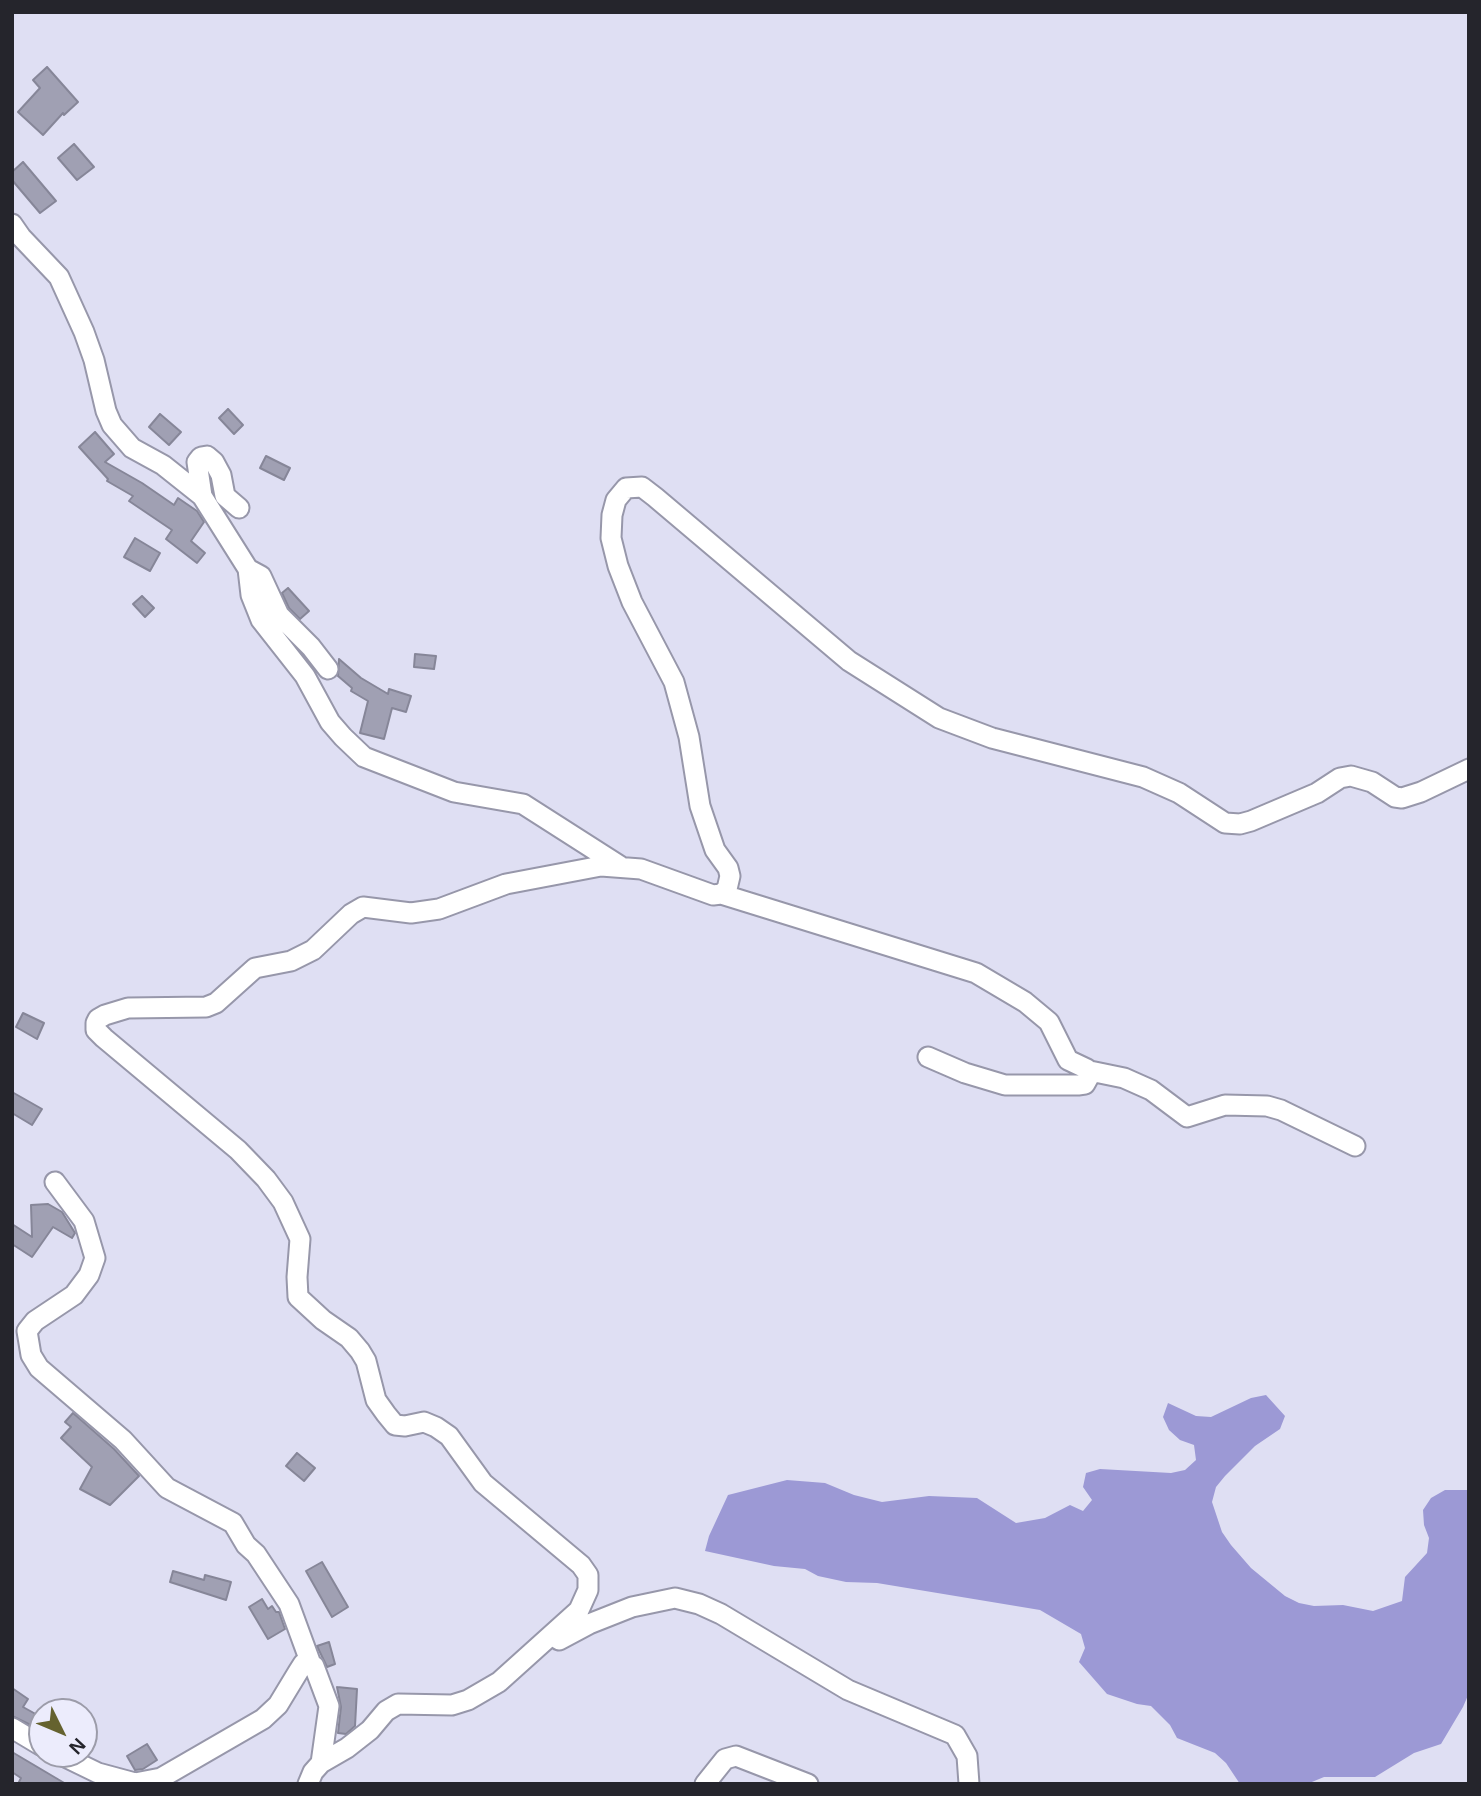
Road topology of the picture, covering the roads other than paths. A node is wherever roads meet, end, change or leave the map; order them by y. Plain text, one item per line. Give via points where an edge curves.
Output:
1 (12, 224) edge
2 (202, 496) junction
3 (239, 508) dead end
4 (248, 569) junction
5 (328, 669) dead end
6 (1469, 769) edge
7 (621, 867) junction
8 (721, 894) junction
9 (928, 1058) dead end
10 (1090, 1072) junction
11 (1355, 1146) dead end
12 (55, 1182) dead end
13 (530, 1656) junction
14 (311, 1664) junction
15 (12, 1728) edge
16 (28, 1738) edge
17 (321, 1763) junction
18 (87, 1768) edge
19 (308, 1784) edge
20 (705, 1784) edge
21 (807, 1784) edge
22 (969, 1784) edge

1 - 2 street via 59,277 84,332 106,411 117,431 132,449 163,465
2 - 3 street via 197,462 207,456 221,475 225,496
2 - 4 street
4 - 5 street via 261,576 279,615
4 - 7 street via 251,595 261,620 304,676 330,722 364,757 454,792 523,804
6 - 8 street via 1402,798 1372,782 1340,778 1317,793 1251,821 1225,823 1179,793 1143,777 992,738 939,718 849,661 642,487 626,488 611,515 611,538 632,602 674,682 700,806 730,877
7 - 8 street via 641,869 700,892
7 - 13 street via 601,866 517,881 429,910 394,912 363,907 313,950 291,961 256,968 216,1003 128,1008 96,1023 104,1038 266,1179 283,1202 300,1240 298,1297 360,1350 376,1400 386,1415 395,1425 424,1422 449,1436 483,1483 582,1565 588,1574 588,1590 579,1610
8 - 10 street via 975,973 1049,1022 1068,1060
9 - 10 street via 1005,1085 1085,1084
10 - 11 street via 1124,1078 1151,1090 1187,1118 1225,1105 1268,1106
12 - 14 street via 84,1221 95,1258 74,1295 27,1331 31,1355 39,1368 122,1440 167,1488 233,1523 289,1604
13 - 17 street via 468,1700 452,1705 398,1704 347,1748
13 - 22 street via 589,1623 632,1607 675,1598 699,1604 848,1690 955,1735 967,1756
14 - 17 street via 329,1706
14 - 18 street via 303,1664 278,1705 263,1718 161,1778 135,1783
15 - 16 street
17 - 19 street
20 - 21 street via 725,1759 736,1756

